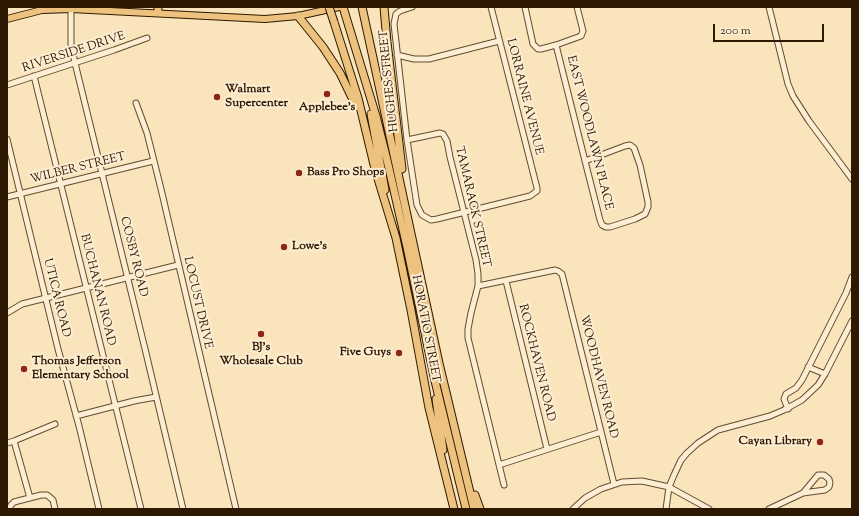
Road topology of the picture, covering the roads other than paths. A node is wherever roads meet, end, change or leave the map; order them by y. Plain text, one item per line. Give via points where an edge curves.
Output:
1 (329, 7) edge
2 (339, 7) edge
3 (344, 7) edge
4 (412, 7) edge
5 (491, 7) edge
6 (525, 7) edge
7 (577, 7) edge
8 (769, 7) edge
9 (70, 8) junction
10 (383, 8) edge
11 (362, 9) edge
12 (158, 10) edge
13 (298, 16) junction
14 (7, 19) edge
15 (147, 38) dead end
16 (499, 41) junction
17 (556, 45) junction
18 (397, 55) junction
19 (75, 63) junction
20 (34, 76) junction
21 (7, 85) edge
22 (367, 86) junction
23 (136, 103) dead end
24 (364, 125) junction
25 (7, 139) edge
26 (407, 140) junction
27 (153, 161) junction
28 (585, 161) junction
29 (102, 174) junction
30 (852, 178) edge
31 (61, 183) junction
32 (20, 194) junction
33 (7, 197) edge
34 (464, 212) junction
35 (407, 213) junction
36 (390, 221) junction
37 (178, 265) junction
38 (852, 277) edge
39 (128, 278) junction
40 (506, 281) junction
41 (478, 286) junction
42 (87, 288) junction
43 (46, 298) junction
44 (7, 313) edge
45 (852, 321) edge
46 (808, 367) junction
47 (825, 374) junction
48 (436, 381) junction
49 (156, 397) junction
50 (116, 406) junction
51 (788, 408) junction
52 (76, 416) junction
53 (55, 424) dead end
54 (601, 432) junction
55 (14, 441) junction
56 (7, 443) edge
57 (547, 449) junction
58 (462, 459) junction
59 (499, 465) junction
60 (614, 484) junction
61 (504, 485) dead end
62 (669, 487) junction
63 (449, 492) junction
64 (803, 493) junction
65 (30, 498) junction
66 (10, 509) edge
67 (55, 509) edge
68 (99, 509) edge
69 (141, 509) edge
70 (182, 509) edge
71 (236, 509) edge
72 (454, 509) edge
73 (466, 509) edge
74 (474, 509) edge
75 (480, 509) edge
76 (573, 509) edge
77 (666, 509) edge
78 (709, 509) edge
79 (769, 509) edge

1 - 24 highway, bridge
2 - 13 main road
3 - 22 highway
4 - 18 street, HUGHES STREET via 400,11 395,19
5 - 16 street, LORRAINE AVENUE
6 - 17 street via 533,44 541,49
7 - 17 street via 583,31 581,36
8 - 30 street via 792,96
9 - 12 main road
9 - 14 main road via 42,10
9 - 19 street, COSBY ROAD via 71,44
10 - 35 highway
11 - 35 highway
12 - 13 main road via 265,19
13 - 24 highway via 340,73
15 - 19 street, RIVERSIDE DRIVE
16 - 18 street via 429,58 414,59
16 - 34 street, LORRAINE AVENUE via 537,188 530,196
17 - 28 street, EAST WOODLAWN PLACE
18 - 26 street, HUGHES STREET
19 - 20 street, RIVERSIDE DRIVE
19 - 29 street, COSBY ROAD
20 - 21 street, RIVERSIDE DRIVE
20 - 31 street, BUCHANAN ROAD
22 - 36 highway
22 - 48 highway via 400,213
23 - 27 street, LOCUST DRIVE
24 - 36 highway, HORATIO STREET
25 - 32 street, UTICA ROAD
26 - 34 street, TAMARACK STREET via 440,133 446,137
26 - 34 street, HUGHES STREET via 417,205 422,216 437,219
27 - 29 street, WILBER STREET
27 - 37 street, LOCUST DRIVE
28 - 28 street, EAST WOODLAWN PLACE via 603,226 610,227 641,217 647,211 648,202 634,148 627,146
29 - 31 street, WILBER STREET
29 - 39 street, COSBY ROAD
31 - 32 street, WILBER STREET
31 - 42 street, BUCHANAN ROAD
32 - 33 street, WILBER STREET
32 - 43 street, UTICA ROAD
34 - 41 street, TAMARACK STREET via 476,260
35 - 58 highway
36 - 63 highway, HORATIO STREET via 396,238 429,408
37 - 39 street
37 - 71 street, LOCUST DRIVE
38 - 46 street
39 - 42 street
39 - 49 street, COSBY ROAD
40 - 41 street
40 - 54 street, WOODHAVEN ROAD via 555,270 562,274
40 - 57 street, ROCKHAVEN ROAD
41 - 59 street, TAMARACK STREET via 468,338
42 - 43 street
42 - 50 street, BUCHANAN ROAD
43 - 44 street via 22,304
43 - 52 street, UTICA ROAD
45 - 47 street
46 - 47 street
46 - 51 street via 796,388 784,398
47 - 51 street via 810,393
48 - 63 highway via 435,391
48 - 73 highway
49 - 50 street
49 - 70 street, COSBY ROAD
50 - 52 street
50 - 69 street, BUCHANAN ROAD
51 - 62 street via 709,434 681,460
52 - 68 street, UTICA ROAD
53 - 55 street
54 - 57 street
54 - 60 street, WOODHAVEN ROAD
55 - 56 street
55 - 65 street
57 - 59 street
58 - 74 highway
58 - 75 highway
59 - 61 street, TAMARACK STREET
60 - 62 street via 642,481
60 - 76 street via 591,494
62 - 77 street
62 - 78 street
63 - 72 highway, HORATIO STREET
64 - 64 street via 825,490 830,483 824,475 818,474
64 - 79 street
65 - 66 street via 14,502
65 - 67 street via 48,495

